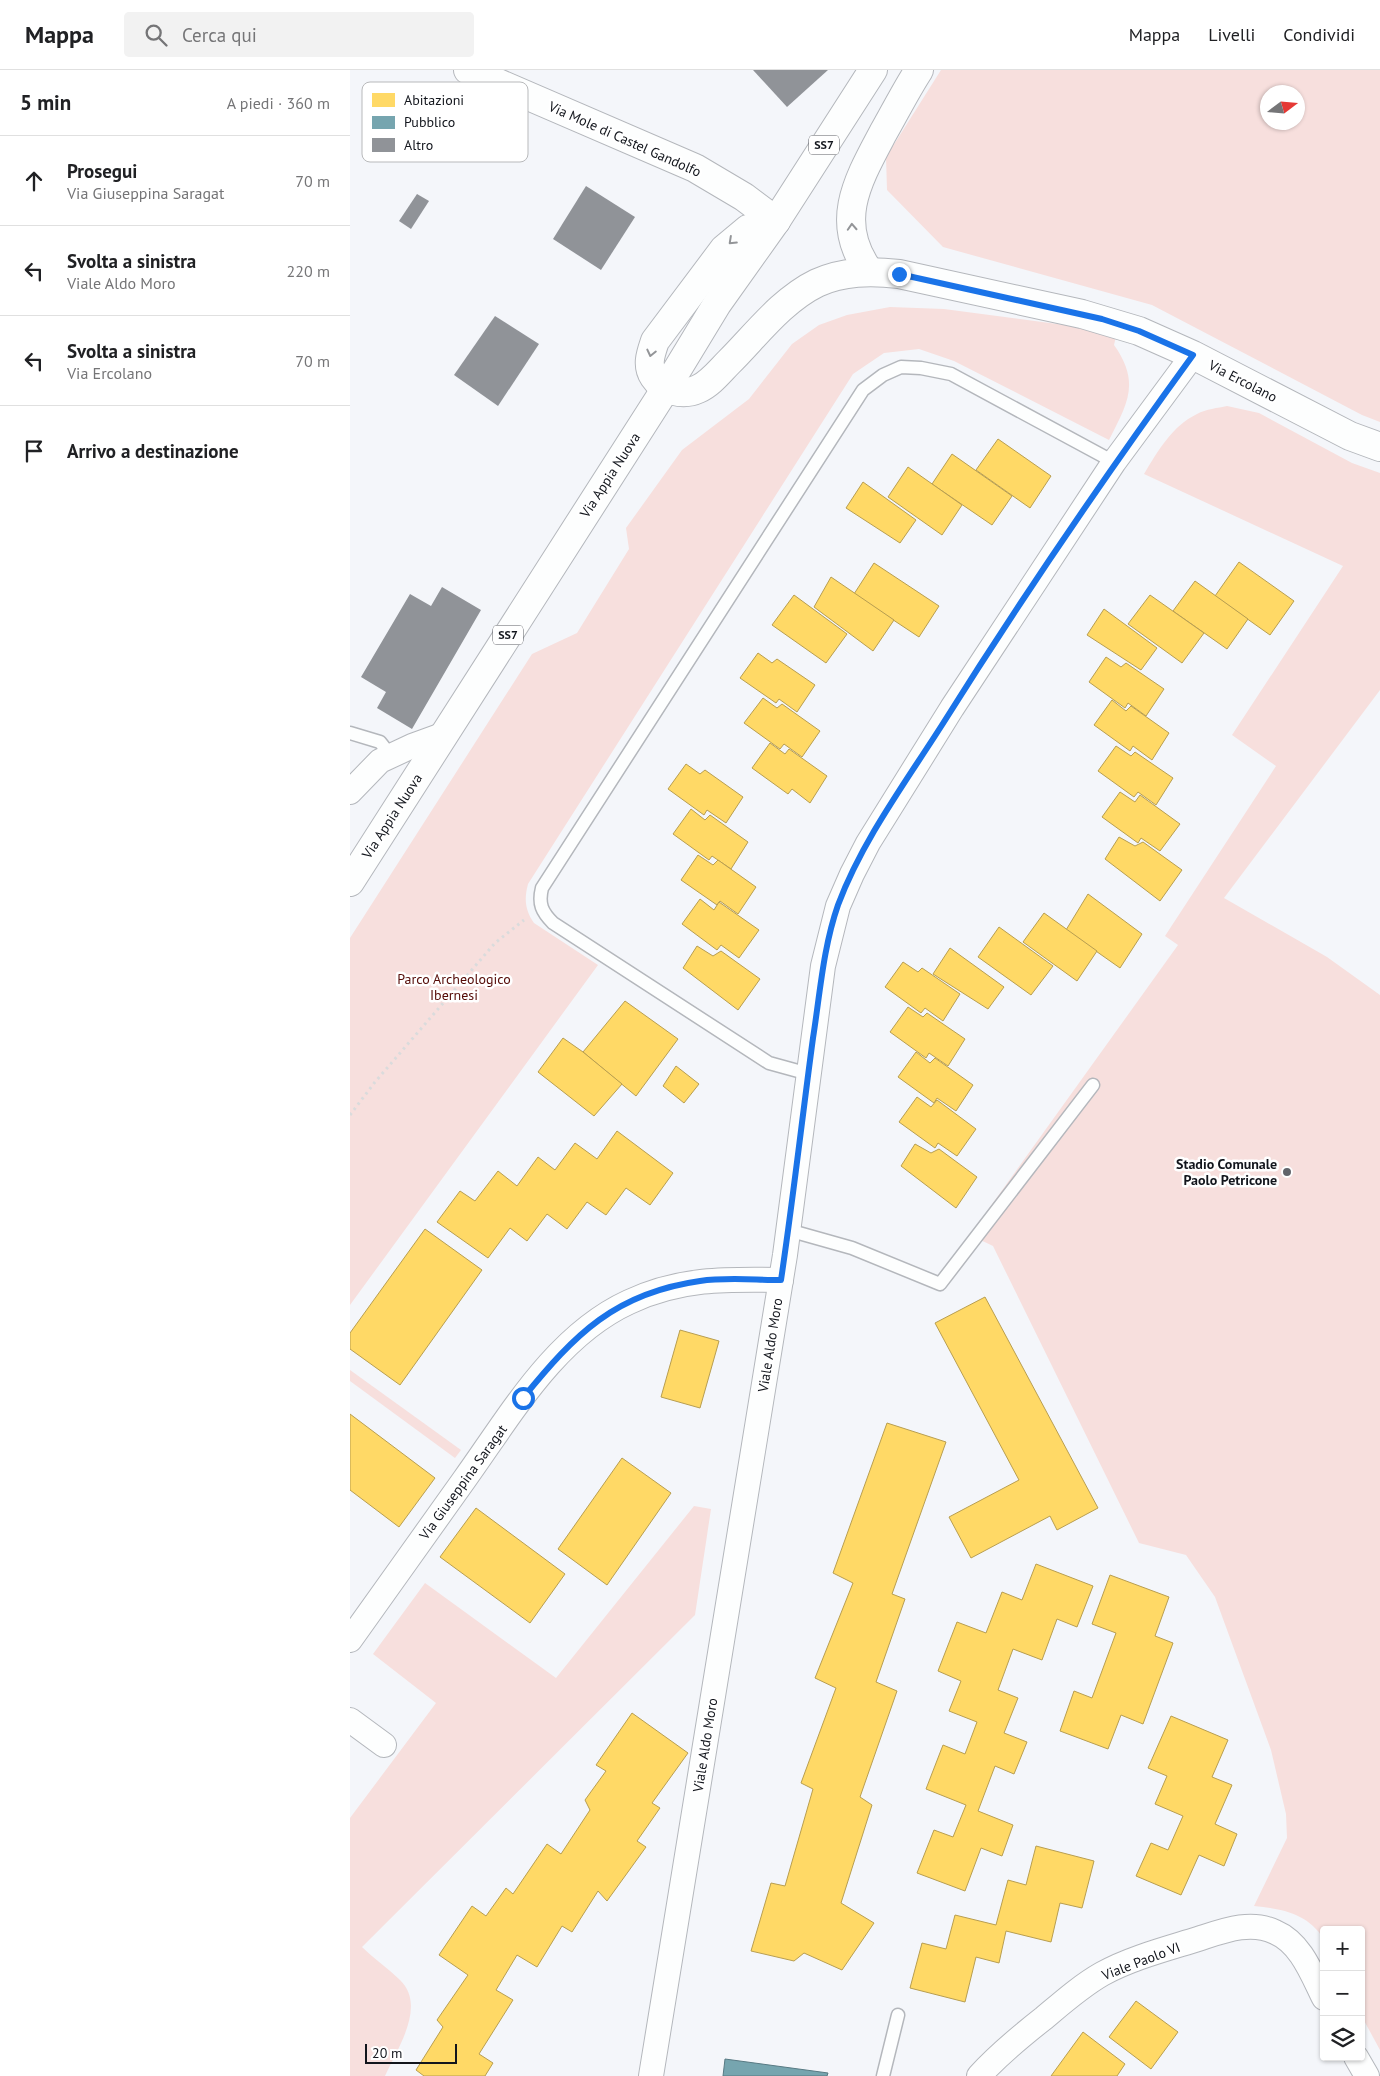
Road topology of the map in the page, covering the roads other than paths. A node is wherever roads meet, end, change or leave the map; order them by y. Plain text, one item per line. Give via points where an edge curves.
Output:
1 (468, 70) edge
2 (874, 70) edge
3 (919, 70) edge
4 (496, 82) edge
5 (528, 96) edge
6 (776, 221) junction
7 (869, 271) junction
8 (1193, 355) junction
9 (666, 388) junction
10 (1380, 447) edge
11 (1114, 462) junction
12 (350, 733) edge
13 (445, 734) junction
14 (391, 756) junction
15 (350, 792) edge
16 (350, 882) edge
17 (808, 1074) junction
18 (1093, 1085) dead end
19 (788, 1230) junction
20 (781, 1280) junction
21 (350, 1640) edge
22 (350, 1720) edge
23 (384, 1745) dead end
24 (1320, 1990) edge
25 (898, 2015) dead end
26 (1358, 2061) edge
27 (650, 2076) edge
28 (883, 2076) edge
29 (979, 2076) edge
30 (1367, 2076) edge

1 - 4 street, Via Mole di Castel Gandolfo
2 - 6 street, Via Appia Nuova / SS7
7 -> 3 street via 853,237 851,212 854,195 867,164
5 - 6 street, Via Mole di Castel Gandolfo via 695,168 744,196
6 - 9 street, Via Appia Nuova / SS7 via 717,304
7 - 8 street, Via Ercolano via 899,274 1102,319
7 - 9 street, Via Ercolano via 825,280 796,296 699,389 679,393
8 - 10 street, Via Ercolano via 1350,436
8 - 11 street, Viale Aldo Moro
9 - 13 street, Via Appia Nuova / SS7
11 - 17 street, Viale Aldo Moro via 952,708 852,874 838,906 829,942
11 - 17 lane via 951,374 901,367 883,375 863,390 542,888 540,907 553,923 769,1063
12 - 14 lane via 380,742
13 - 14 street
13 - 16 street, Via Appia Nuova / SS7
14 - 15 street via 380,761
17 - 19 street, Viale Aldo Moro
18 - 19 lane via 940,1284 852,1248
19 - 20 street, Viale Aldo Moro
20 - 21 street, Via Giuseppina Saragat via 701,1280 678,1285 627,1302 589,1327 567,1346 523,1398
20 - 27 street, Viale Aldo Moro
22 - 23 street
24 - 29 street, Viale Paolo VI via 1301,1954 1285,1937 1260,1928 1231,1929 1150,1954 1103,1974 1069,1997
25 - 28 lane
26 - 30 street

